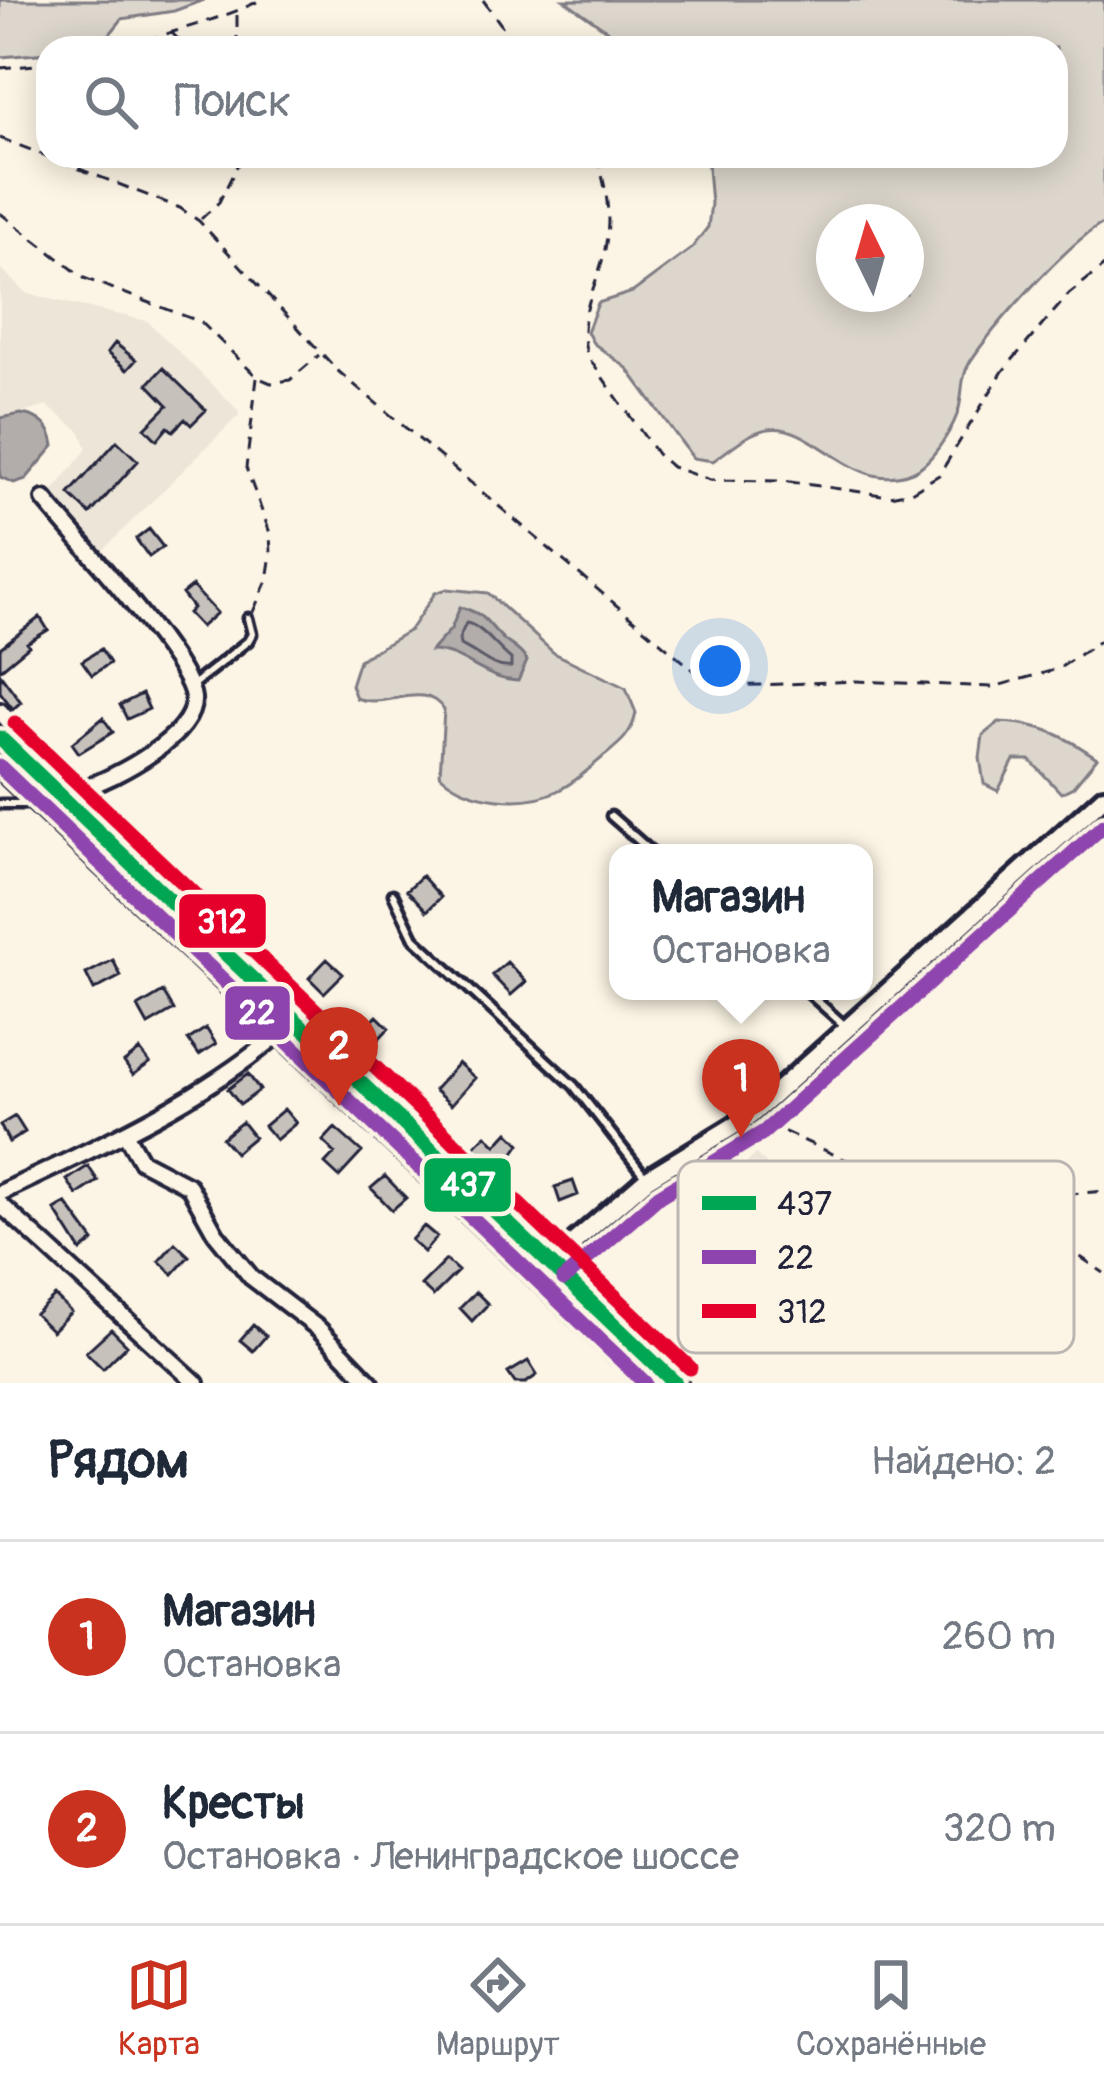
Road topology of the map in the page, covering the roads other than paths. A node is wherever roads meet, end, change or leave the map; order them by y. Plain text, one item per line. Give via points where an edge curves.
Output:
1 (44, 499) dead end
2 (248, 618) road end
3 (190, 687) junction
4 (0, 710) edge
5 (9, 748) edge
6 (1104, 797) edge
7 (0, 803) edge
8 (44, 806) junction
9 (611, 816) dead end
10 (643, 844) edge
11 (392, 894) dead end
12 (816, 1000) edge
13 (846, 1027) junction
14 (281, 1032) junction
15 (125, 1133) junction
16 (647, 1179) junction
17 (0, 1193) edge
18 (0, 1204) edge
19 (550, 1263) junction
20 (196, 1383) edge
21 (371, 1383) edge
22 (650, 1383) edge
23 (675, 1383) edge

1 - 3 street
2 - 3 lane via 248,641
3 - 5 street via 194,704 183,727 96,784 84,788
4 - 5 street
5 - 8 highway
5 - 19 highway
6 - 13 street
7 - 8 lane
8 - 14 highway
9 - 10 lane
11 - 16 lane via 414,938 574,1086
12 - 13 lane
13 - 16 street via 750,1116
14 - 15 street
14 - 22 highway
15 - 17 street
15 - 21 street via 141,1161 189,1186 250,1277 319,1329
16 - 19 street
18 - 20 street
19 - 23 highway

